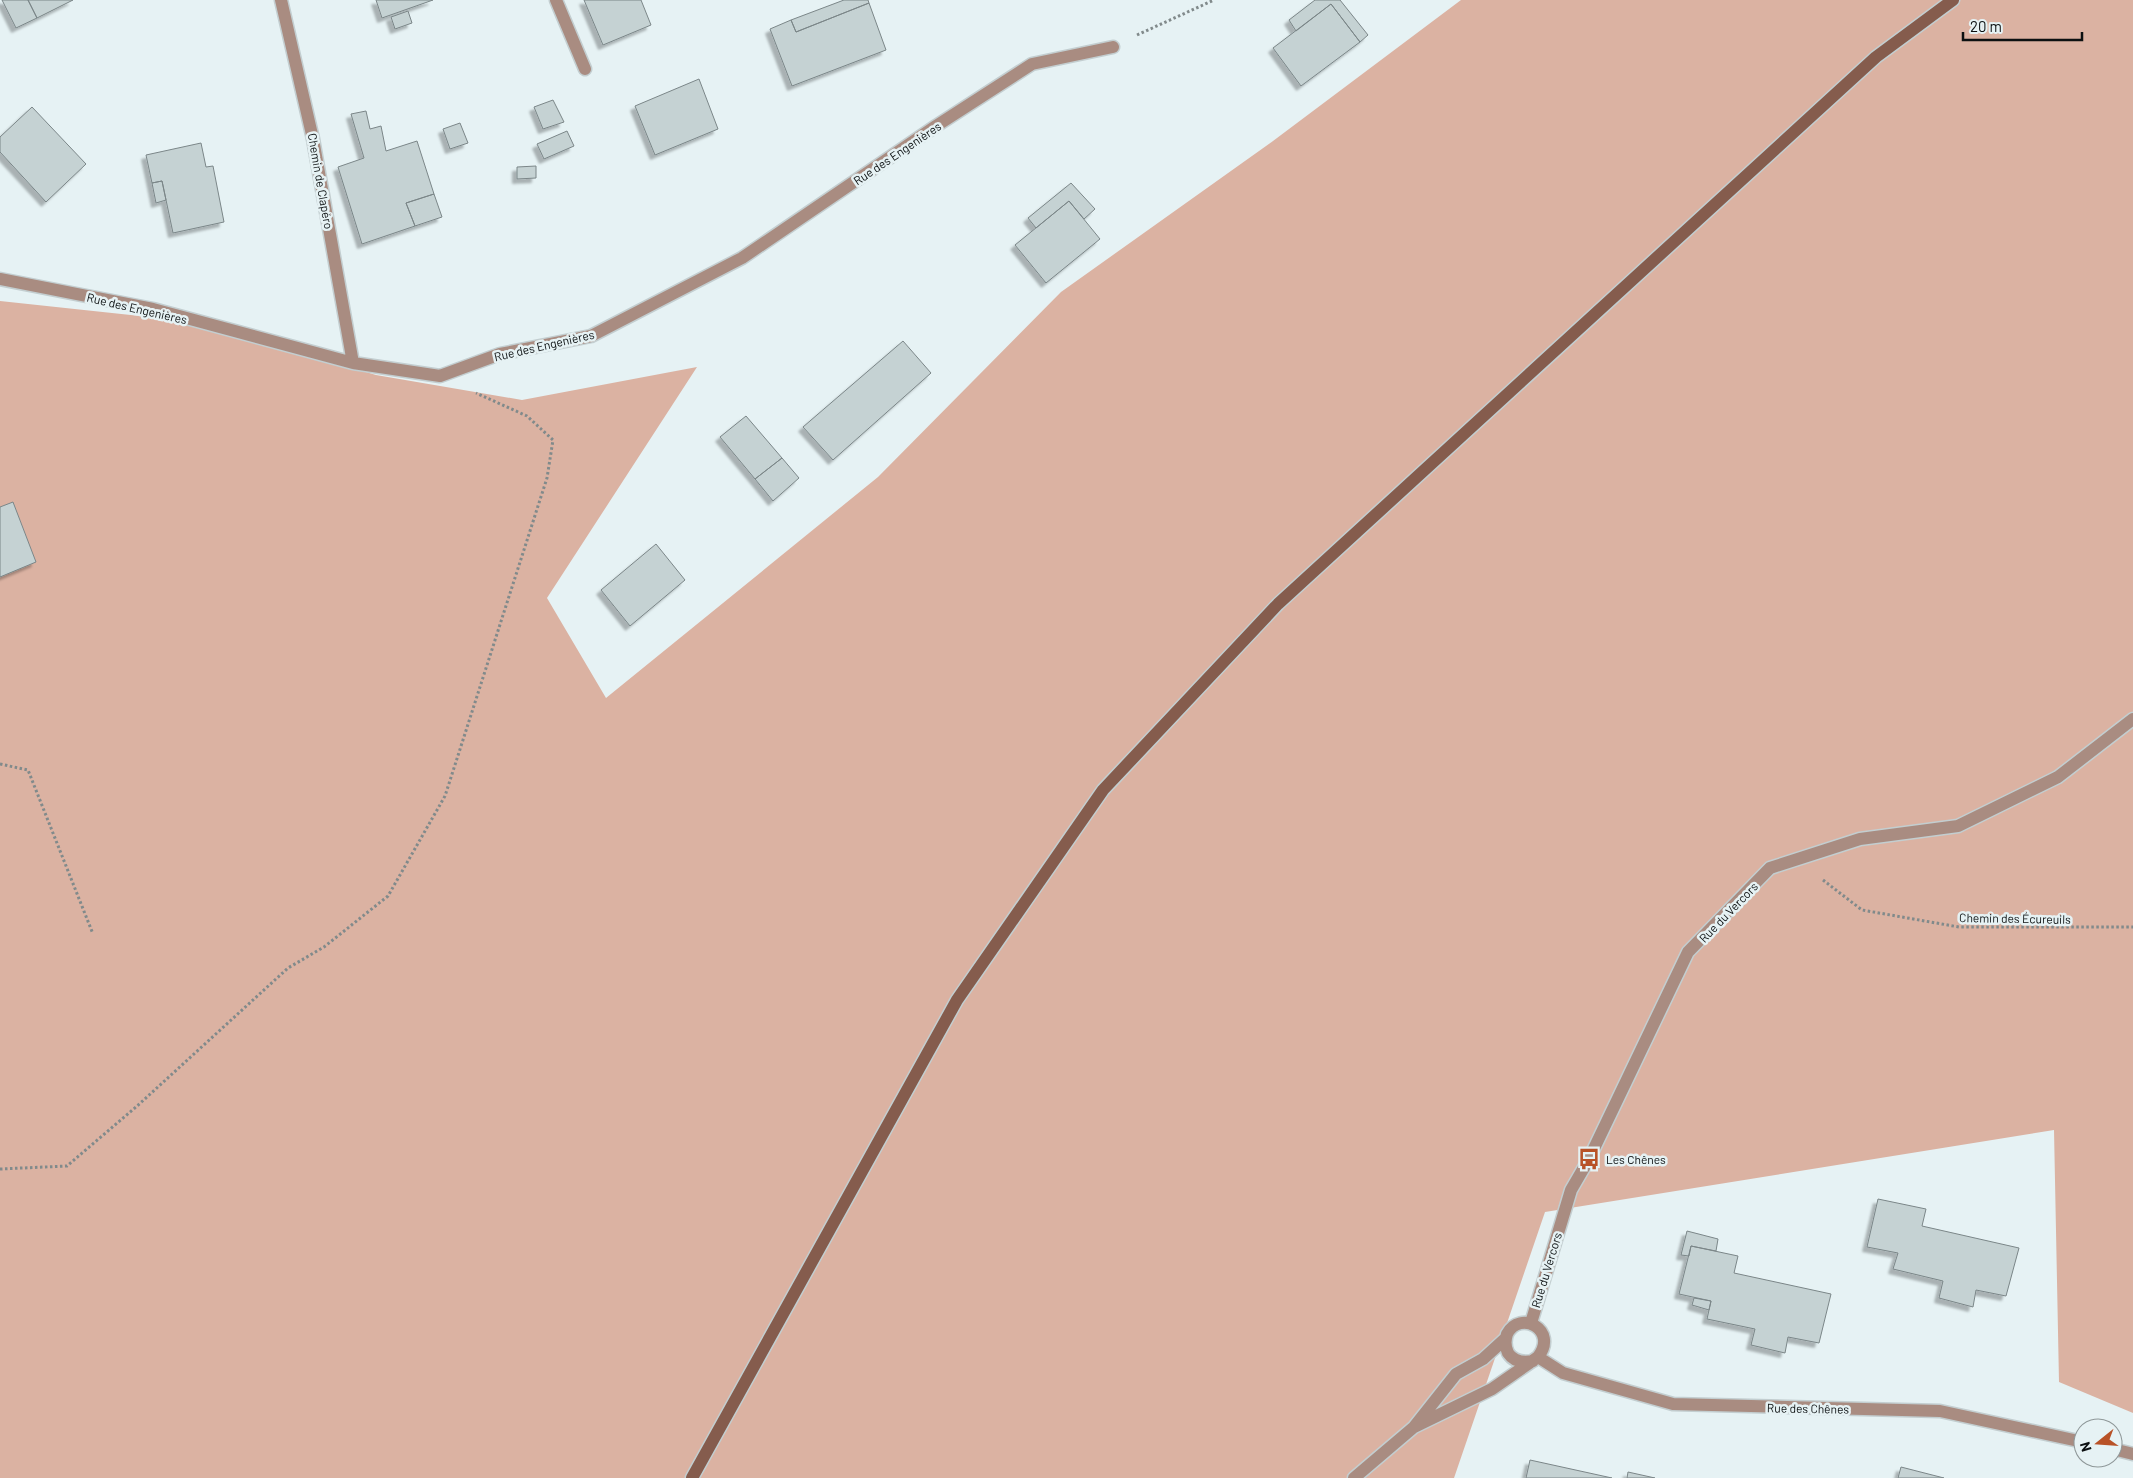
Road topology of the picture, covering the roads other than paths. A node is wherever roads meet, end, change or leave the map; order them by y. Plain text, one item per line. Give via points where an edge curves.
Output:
1 (281, 0) edge
2 (556, 0) edge
3 (1953, 0) edge
4 (1113, 46) road end
5 (585, 69) dead end
6 (0, 279) edge
7 (353, 363) junction
8 (2133, 719) edge
9 (1531, 1323) junction
10 (1506, 1338) junction
11 (1535, 1359) junction
12 (1414, 1428) junction
13 (2073, 1440) edge
14 (692, 1478) edge
15 (1354, 1478) edge

1 - 7 street, Chemin de Clapéro via 313,138
2 - 5 street
3 - 14 main road via 1876,58 1278,604 1102,790 957,1000
4 - 7 street, Rue des Engenières via 1032,64 742,258 591,336 500,354 440,376
6 - 7 street, Rue des Engenières via 153,310
8 - 9 street, Rue du Vercors via 2058,777 1958,826 1860,839 1770,868 1688,952 1571,1190
9 - 10 street via 1515,1325
9 - 11 street via 1544,1334 1545,1343 1543,1351
10 - 11 street via 1505,1347 1514,1359 1520,1362
10 - 12 street via 1482,1360 1456,1374
11 - 12 street via 1492,1389
11 - 13 street, Rue des Chênes via 1563,1373 1674,1404 1940,1411
12 - 15 street

